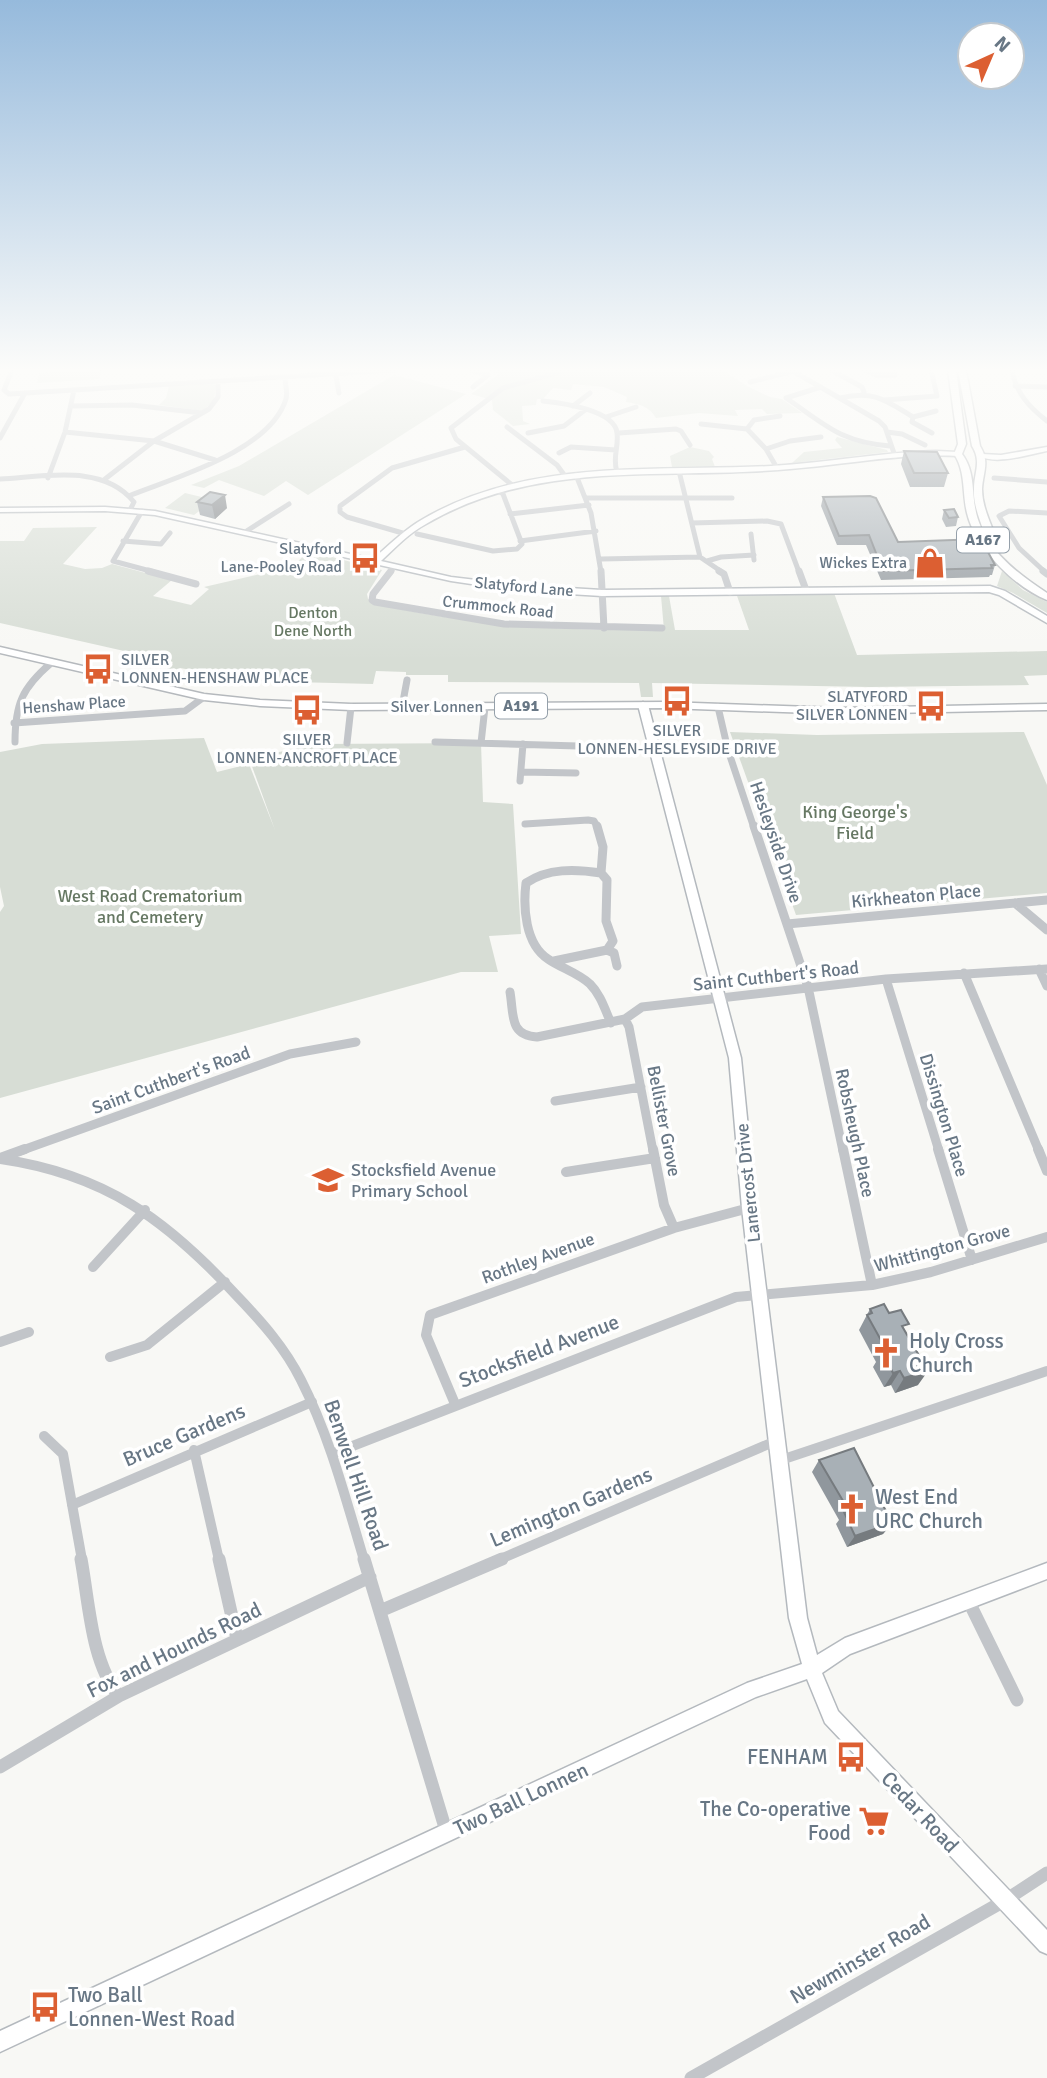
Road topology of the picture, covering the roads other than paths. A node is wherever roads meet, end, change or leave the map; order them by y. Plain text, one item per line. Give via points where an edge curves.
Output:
1 (52, 467) edge
2 (121, 467) edge
3 (198, 467) edge
4 (396, 467) edge
5 (490, 467) edge
6 (558, 467) edge
7 (615, 467) edge
8 (788, 467) edge
9 (963, 467) edge
10 (979, 467) edge
11 (778, 468) joint
12 (679, 471) junction
13 (617, 472) junction
14 (576, 475) junction
15 (565, 476) junction
16 (48, 478) junction
17 (993, 478) dead end
18 (0, 479) edge
19 (105, 479) junction
20 (1047, 482) edge
21 (512, 485) junction
22 (497, 490) junction
23 (131, 495) junction
24 (686, 498) junction
25 (733, 498) dead end
26 (588, 502) junction
27 (289, 504) dead end
28 (0, 510) edge
29 (130, 510) junction
30 (142, 512) junction
31 (1047, 513) edge
32 (510, 514) junction
33 (692, 523) junction
34 (596, 531) junction
35 (244, 532) junction
36 (170, 533) dead end
37 (406, 534) junction
38 (416, 534) dead end
39 (751, 534) dead end
40 (123, 541) junction
41 (520, 541) junction
42 (601, 559) junction
43 (704, 559) junction
44 (374, 563) junction
45 (394, 567) junction
46 (1047, 574) edge
47 (196, 584) dead end
48 (806, 590) junction
49 (1047, 590) edge
50 (730, 592) junction
51 (602, 593) junction
52 (1047, 597) edge
53 (1047, 620) edge
54 (604, 628) junction
55 (662, 628) dead end
56 (0, 650) edge
57 (51, 663) junction
58 (407, 680) dead end
59 (204, 697) junction
60 (643, 705) junction
61 (351, 707) junction
62 (402, 707) junction
63 (485, 707) junction
64 (718, 707) junction
65 (1047, 707) edge
66 (14, 723) junction
67 (15, 742) dead end
68 (435, 742) dead end
69 (347, 743) dead end
70 (481, 743) junction
71 (523, 744) junction
72 (578, 746) dead end
73 (521, 772) junction
74 (576, 773) dead end
75 (520, 781) dead end
76 (525, 824) dead end
77 (601, 873) junction
78 (1047, 900) edge
79 (1015, 903) junction
80 (788, 924) junction
81 (1047, 930) edge
82 (607, 950) junction
83 (554, 961) junction
84 (617, 966) dead end
85 (1043, 969) edge
86 (964, 974) junction
87 (886, 979) junction
88 (1047, 986) edge
89 (808, 987) junction
90 (510, 992) dead end
91 (719, 997) junction
92 (625, 1019) junction
93 (611, 1023) junction
94 (356, 1042) dead end
95 (641, 1087) junction
96 (555, 1101) dead end
97 (0, 1158) edge
98 (655, 1158) junction
99 (1047, 1171) edge
100 (566, 1172) dead end
101 (749, 1208) junction
102 (145, 1210) junction
103 (674, 1228) junction
104 (1047, 1237) edge
105 (972, 1259) junction
106 (93, 1267) dead end
107 (225, 1282) junction
108 (872, 1285) junction
109 (761, 1293) junction
110 (29, 1332) dead end
111 (0, 1342) edge
112 (110, 1357) dead end
113 (1047, 1371) edge
114 (312, 1402) junction
115 (454, 1404) junction
116 (44, 1436) dead end
117 (778, 1440) junction
118 (194, 1450) junction
119 (332, 1454) junction
120 (781, 1460) junction
121 (72, 1505) junction
122 (1047, 1571) edge
123 (369, 1577) junction
124 (968, 1600) junction
125 (380, 1611) junction
126 (237, 1639) junction
127 (812, 1669) junction
128 (119, 1696) junction
129 (1017, 1700) dead end
130 (0, 1767) edge
131 (447, 1834) junction
132 (1047, 1873) edge
133 (1004, 1901) junction
134 (1047, 1944) edge
135 (0, 2042) edge
136 (691, 2078) edge

1 - 16 street
2 - 19 street
3 - 23 street
4 - 37 street via 340,506 340,512
5 - 21 street
6 - 15 street
7 - 13 street
8 - 11 street
9 - 52 main road, A167 via 971,515 980,535 1006,567
10 - 49 main road, A167 via 978,490 987,530 1010,561
11 - 12 street
12 - 13 street
12 - 24 street
13 - 14 street
14 - 15 street
14 - 26 street
15 - 21 street
16 - 18 street
16 - 19 street
17 - 20 street
19 - 23 street
21 - 22 street
22 - 32 street
22 - 37 street via 440,512
23 - 29 street
24 - 25 street
24 - 26 street
24 - 33 street
26 - 32 street
26 - 34 street
27 - 35 street
28 - 29 street, Slatyford Lane
29 - 30 street, Slatyford Lane
30 - 35 street, Slatyford Lane
30 - 40 street
31 - 46 street via 1009,511 999,516 1021,551
32 - 41 street
33 - 43 street
33 - 48 street via 781,524
34 - 41 street
34 - 42 street
35 - 44 street, Slatyford Lane
36 - 40 street via 161,544
37 - 44 street
38 - 41 street via 494,551 517,549
39 - 43 street via 754,557
40 - 47 street via 113,561
42 - 43 street
42 - 51 street
43 - 50 street via 724,574
44 - 45 street, Slatyford Lane
45 - 51 street, Slatyford Lane via 484,584
45 - 54 street, Crummock Road via 373,594 375,602 504,624
48 - 50 street, Slatyford Lane
48 - 53 street, Slatyford Lane via 990,589
50 - 51 street, Slatyford Lane
51 - 54 street
54 - 55 street, Crummock Road
56 - 57 main road, Silver Lonnen / A191
57 - 59 main road, Silver Lonnen / A191
57 - 66 street, Henshaw Place via 21,693
58 - 62 street
59 - 61 main road, Silver Lonnen / A191
59 - 66 street, Henshaw Place via 186,711
60 - 63 main road, Silver Lonnen / A191
60 - 64 main road, Silver Lonnen / A191
60 - 91 street, Lanercost Drive
61 - 62 main road, Silver Lonnen / A191
61 - 69 street
62 - 63 main road, Silver Lonnen / A191
63 - 70 street
64 - 65 main road, Silver Lonnen / A191 via 840,711
64 - 80 street, Hesleyside Drive via 728,750
66 - 67 street
68 - 70 street
70 - 71 street
71 - 72 street
71 - 73 street
73 - 74 street
73 - 75 street
76 - 77 street via 594,821 603,855
77 - 82 street via 607,880 606,921 613,941
77 - 83 street via 552,872 535,876 527,884 531,934 539,953
78 - 79 street, Kirkheaton Place
79 - 80 street, Kirkheaton Place
79 - 81 street
80 - 89 street, Hesleyside Drive
82 - 83 street
82 - 84 street via 614,953
83 - 93 street via 588,982
85 - 86 street, Saint Cuthbert's Road
85 - 88 street
86 - 87 street, Saint Cuthbert's Road
86 - 99 street
87 - 89 street, Saint Cuthbert's Road
87 - 105 street, Dissington Place
89 - 91 street, Saint Cuthbert's Road
89 - 108 street, Robsheugh Place
90 - 93 street, Saint Cuthbert's Road via 516,1029 524,1035 537,1037
91 - 92 street, Saint Cuthbert's Road via 642,1007
91 - 101 street, Lanercost Drive via 735,1058
92 - 93 street, Saint Cuthbert's Road
92 - 95 street, Bellister Grove
94 - 97 street, Saint Cuthbert's Road via 290,1054
95 - 96 street
95 - 98 street, Bellister Grove
97 - 102 street, Benwell Hill Road via 56,1170
98 - 100 street
98 - 103 street, Bellister Grove via 664,1205
101 - 103 street, Rothley Avenue
101 - 109 street, Lanercost Drive
102 - 106 street
102 - 107 street, Benwell Hill Road
103 - 115 street, Rothley Avenue via 430,1315 426,1335
104 - 105 street, Whittington Grove
105 - 108 street, Whittington Grove
107 - 112 street via 147,1345
107 - 114 street, Benwell Hill Road via 288,1357
108 - 109 street, Whittington Grove
109 - 115 street, Stocksfield Avenue via 737,1297
109 - 117 street, Lanercost Drive
110 - 111 street
113 - 120 street
114 - 118 street, Bruce Gardens
114 - 119 street, Benwell Hill Road
115 - 119 street, Stocksfield Avenue
116 - 121 street via 63,1454
117 - 120 street, Lanercost Drive
117 - 125 street, Lemington Gardens
118 - 121 street, Bruce Gardens
118 - 126 street
119 - 123 street, Benwell Hill Road
120 - 127 street, Lanercost Drive via 798,1618
121 - 128 street via 100,1664
122 - 124 street, Two Ball Lonnen
123 - 125 street, Benwell Hill Road
123 - 126 street, Fox and Hounds Road
124 - 127 street, Two Ball Lonnen via 845,1647
124 - 129 street
125 - 131 street, Benwell Hill Road
126 - 128 street, Fox and Hounds Road
127 - 131 street, Two Ball Lonnen via 753,1689
127 - 133 street, Cedar Road via 831,1717
128 - 130 street, Fox and Hounds Road
131 - 135 street, Two Ball Lonnen
132 - 133 street, Newminster Road
133 - 134 street, Cedar Road
133 - 136 street, Newminster Road

